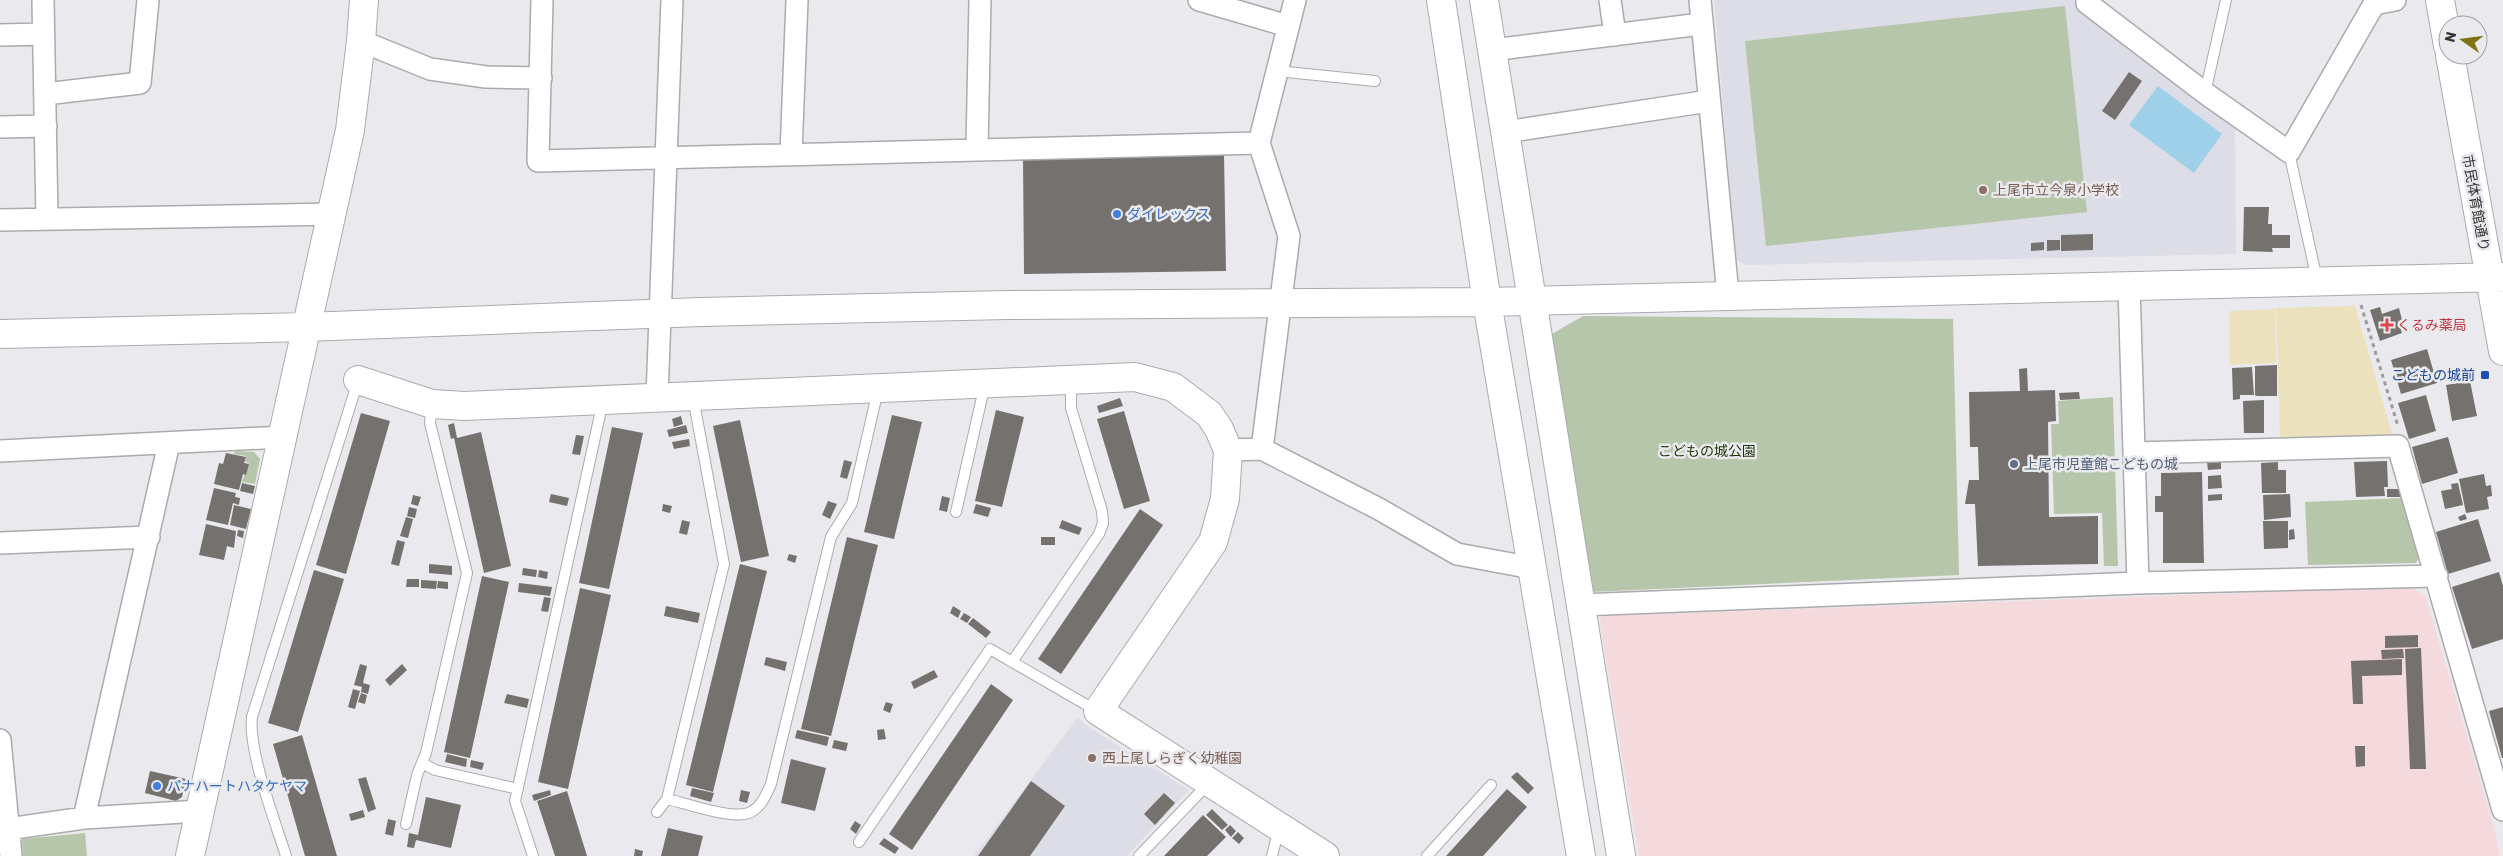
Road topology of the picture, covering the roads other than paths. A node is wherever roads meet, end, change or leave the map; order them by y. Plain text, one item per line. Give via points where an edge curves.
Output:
1 (43, 0) edge
2 (148, 0) edge
3 (364, 0) edge
4 (542, 0) edge
5 (672, 0) edge
6 (797, 0) edge
7 (980, 0) edge
8 (1199, 0) edge
9 (1295, 0) edge
10 (1441, 0) edge
11 (1484, 0) edge
12 (1610, 0) edge
13 (1700, 0) edge
14 (2087, 0) edge
15 (2226, 0) edge
16 (2395, 0) edge
17 (2440, 0) edge
18 (2443, 15) edge
19 (1702, 24) junction
20 (1288, 26) junction
21 (44, 34) junction
22 (0, 35) edge
23 (1615, 35) junction
24 (361, 41) junction
25 (1492, 50) junction
26 (2452, 65) edge
27 (1277, 70) junction
28 (541, 78) junction
29 (1375, 81) dead end
30 (2205, 93) junction
31 (45, 94) junction
32 (1709, 101) junction
33 (46, 126) junction
34 (0, 127) edge
35 (1505, 132) junction
36 (1259, 143) junction
37 (977, 149) junction
38 (2289, 152) junction
39 (791, 154) junction
40 (665, 156) junction
41 (333, 214) junction
42 (47, 218) junction
43 (0, 220) edge
44 (2496, 277) edge
45 (2317, 281) junction
46 (2129, 286) junction
47 (1728, 295) junction
48 (1530, 300) junction
49 (1487, 302) junction
50 (1280, 303) junction
51 (661, 314) junction
52 (305, 327) junction
53 (0, 334) edge
54 (2503, 351) edge
55 (358, 380) joint
56 (1071, 380) junction
57 (985, 384) junction
58 (879, 388) junction
59 (693, 396) junction
60 (657, 397) junction
61 (603, 400) junction
62 (432, 404) junction
63 (282, 437) junction
64 (169, 443) junction
65 (1262, 449) junction
66 (1228, 450) junction
67 (0, 451) edge
68 (2135, 454) junction
69 (956, 512) dead end
70 (149, 537) junction
71 (0, 543) edge
72 (1533, 568) junction
73 (2437, 576) junction
74 (2138, 583) junction
75 (1580, 605) junction
76 (1012, 662) junction
77 (1098, 711) junction
78 (0, 740) edge
79 (422, 763) junction
80 (1209, 784) junction
81 (1491, 785) dead end
82 (518, 789) junction
83 (667, 799) junction
84 (2503, 810) edge
85 (200, 811) junction
86 (657, 812) dead end
87 (84, 818) junction
88 (406, 824) dead end
89 (1279, 828) junction
90 (4, 830) edge
91 (859, 842) dead end
92 (11, 856) edge
93 (190, 856) edge
94 (286, 856) edge
95 (533, 856) edge
96 (1138, 856) edge
97 (1272, 856) edge
98 (1325, 856) edge
99 (1427, 856) edge
100 (1581, 856) edge
101 (1621, 856) edge

1 - 21 street
2 - 31 street via 140,83
3 - 24 street
4 - 28 street
5 - 40 street
6 - 39 street
7 - 37 street
8 - 20 street
9 - 20 street
10 - 49 street
11 - 25 street
12 - 23 street
13 - 19 street
14 - 30 street
15 - 30 lane
16 - 38 street via 2374,4
17 - 18 street
19 - 23 street
19 - 32 street
20 - 27 street
21 - 22 street
21 - 31 street
23 - 25 street
24 - 28 street via 430,70 486,77
24 - 41 street via 350,130
25 - 35 street
26 - 44 street, 市民体育館通り
27 - 29 lane
27 - 36 street
28 - 40 street via 538,160
30 - 38 street
31 - 33 street
32 - 35 street
32 - 47 street
33 - 34 street
33 - 42 street
35 - 48 street
36 - 37 street
36 - 50 street via 1288,236
37 - 39 street
38 - 45 lane
39 - 40 street
40 - 51 street
41 - 42 street
41 - 52 street
42 - 43 street
44 - 45 street
44 - 54 street, 市民体育館通り
45 - 46 street
46 - 47 street
46 - 68 street
47 - 48 street
48 - 49 street
48 - 75 street
49 - 50 street
49 - 72 street
50 - 51 street via 1007,305
50 - 65 street
51 - 52 street
51 - 60 street
52 - 53 street
52 - 63 street
55 - 62 street
55 - 94 lane via 252,717 251,728 259,765
56 - 57 street
56 - 66 street via 1134,377 1173,387 1209,414 1220,429
56 - 76 lane via 1071,408 1103,522 1099,534
57 - 58 street
57 - 69 lane
58 - 59 street
58 - 83 lane via 852,503 831,537 771,784 761,804 750,812 737,815
59 - 60 street
59 - 83 lane via 724,564
60 - 61 street
61 - 62 street via 465,406
61 - 82 lane
62 - 79 lane via 430,423 467,573
63 - 64 street
63 - 85 street
64 - 67 street
64 - 70 street
65 - 66 street
65 - 72 street via 1379,509 1457,554
66 - 77 street via 1225,499 1213,542
68 - 73 street via 2398,446
68 - 74 street
70 - 71 street
70 - 87 street
72 - 100 street
73 - 74 street
73 - 84 street
74 - 75 street
75 - 101 street
76 - 77 lane
76 - 91 lane via 990,649
77 - 80 street
78 - 90 street
79 - 82 lane via 435,770
79 - 88 lane
80 - 89 street
80 - 96 lane
81 - 99 lane
82 - 95 lane via 515,801
83 - 86 lane
85 - 87 street
85 - 93 street
87 - 90 street
89 - 97 lane
89 - 98 street
90 - 92 street

